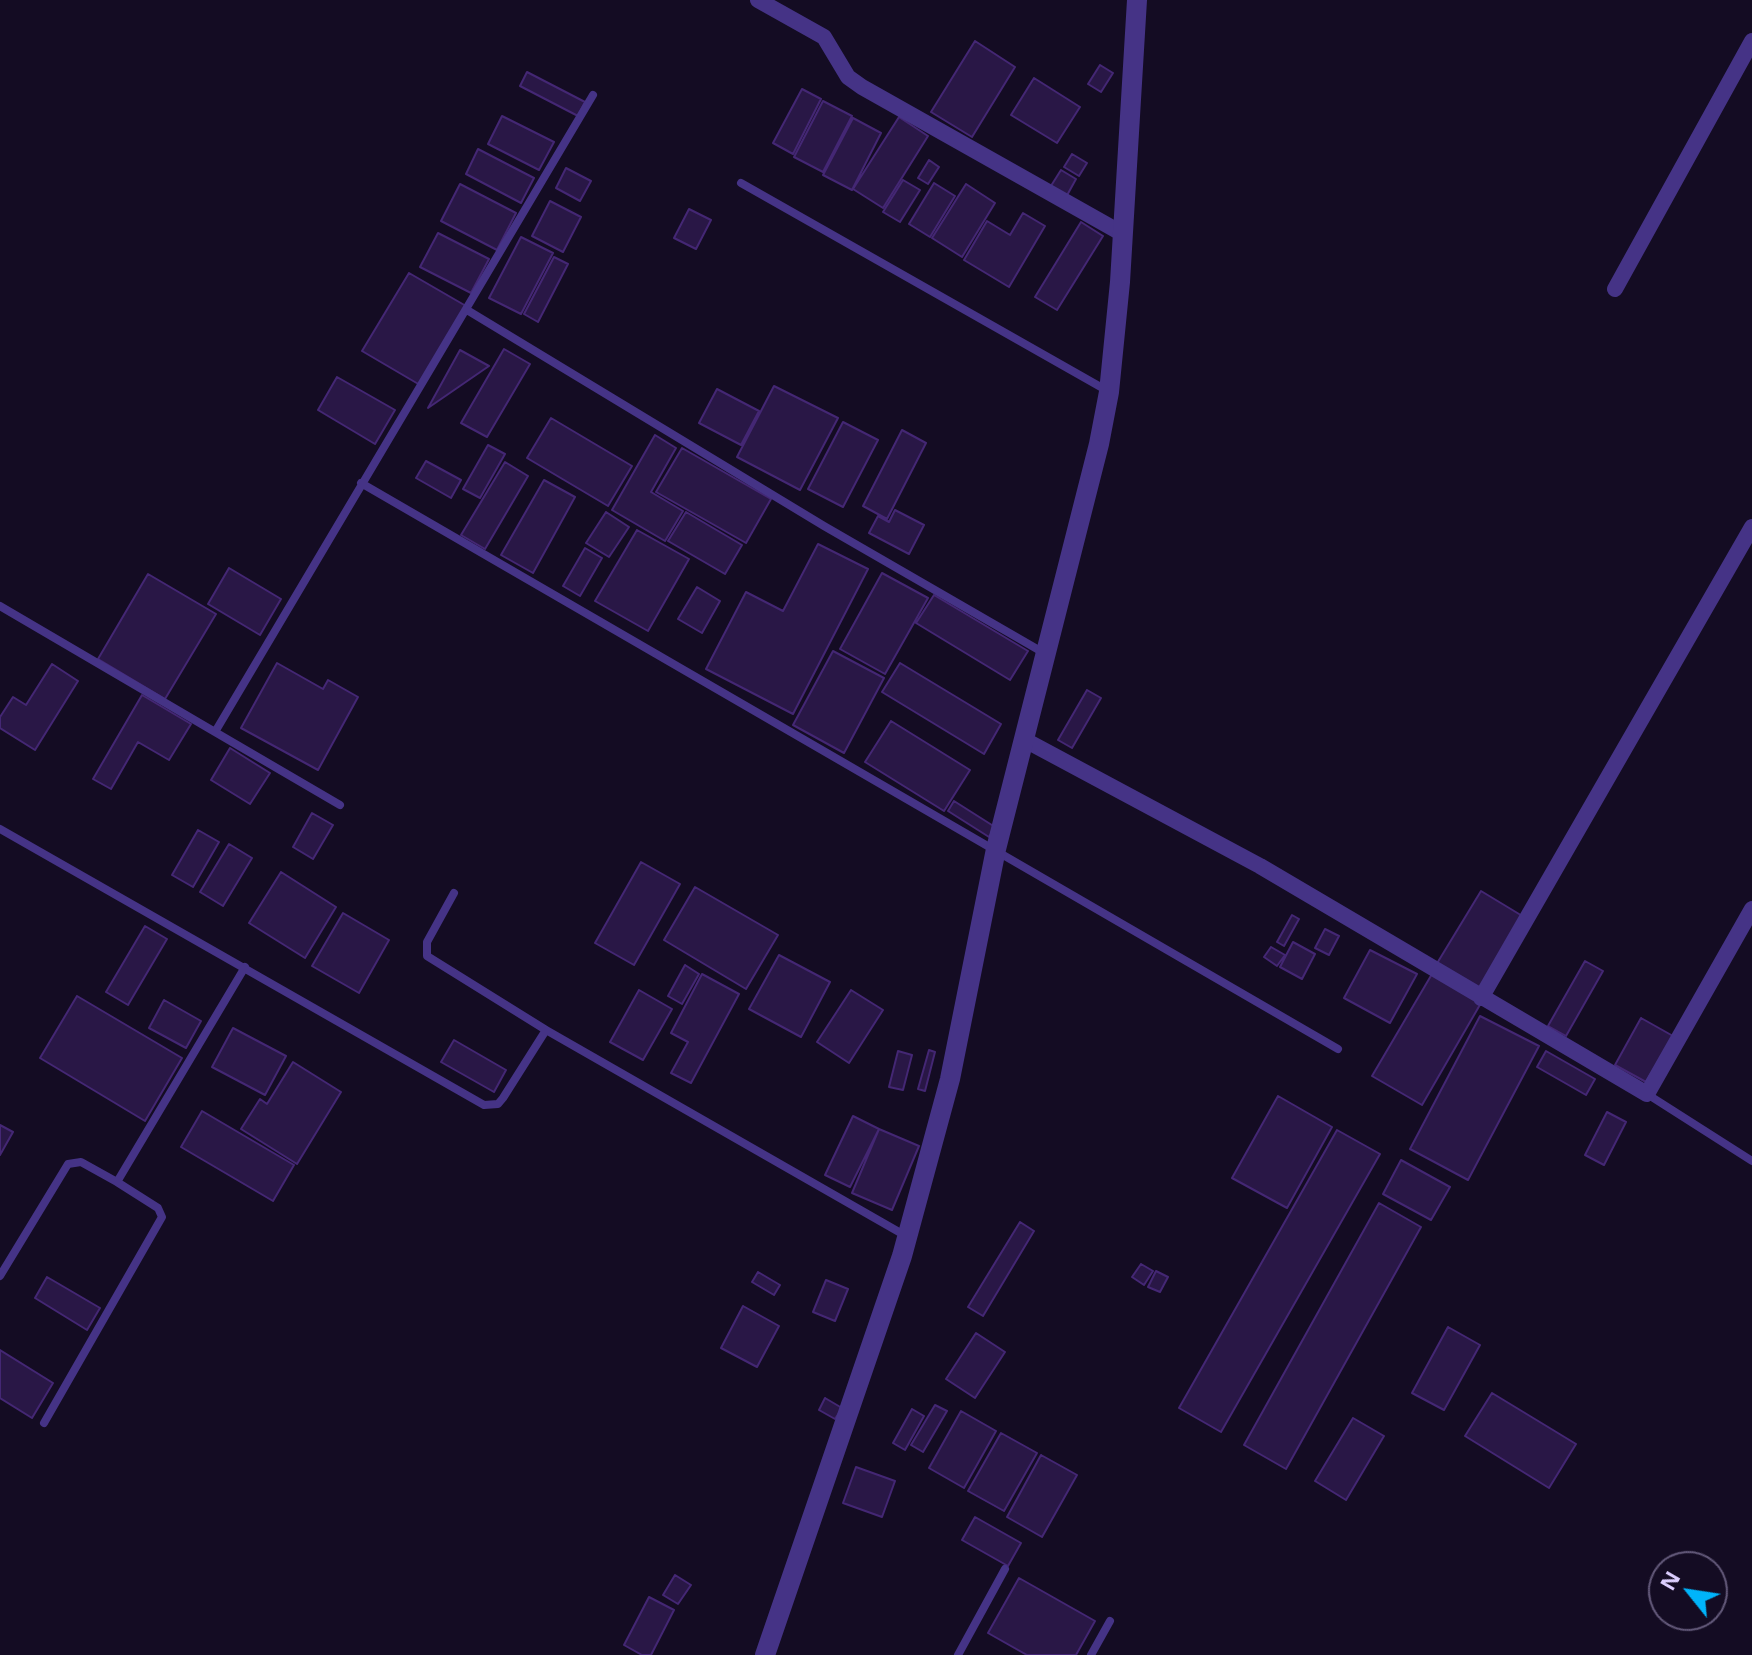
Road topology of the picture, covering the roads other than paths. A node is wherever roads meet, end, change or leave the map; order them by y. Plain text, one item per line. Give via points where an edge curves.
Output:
1 (758, 0) edge
2 (1137, 0) edge
3 (1752, 41) edge
4 (593, 95) dead end
5 (741, 183) dead end
6 (1123, 234) junction
7 (1615, 289) dead end
8 (467, 310) junction
9 (1109, 392) junction
10 (361, 483) junction
11 (1752, 527) edge
12 (0, 606) edge
13 (1045, 654) junction
14 (215, 732) junction
15 (1023, 739) junction
16 (340, 805) dead end
17 (0, 829) edge
18 (996, 849) junction
19 (454, 893) dead end
20 (1752, 909) edge
21 (245, 967) junction
22 (1481, 998) junction
23 (546, 1030) junction
24 (1338, 1049) dead end
25 (1647, 1094) junction
26 (1752, 1161) edge
27 (117, 1182) junction
28 (907, 1237) junction
29 (0, 1276) edge
30 (44, 1423) dead end
31 (1005, 1569) dead end
32 (1110, 1621) dead end
33 (765, 1655) edge
34 (958, 1655) edge
35 (1091, 1655) edge

1 - 6 street via 824,37 848,77 862,87
2 - 6 street
3 - 7 street
4 - 8 lane
5 - 9 lane
6 - 9 street
8 - 10 lane
8 - 13 lane
9 - 13 street
10 - 14 lane
10 - 18 lane
11 - 22 street
12 - 14 lane
13 - 15 street
14 - 16 lane
15 - 18 street
15 - 22 street via 1260,866
17 - 21 lane
18 - 24 lane
18 - 28 street via 950,1079
19 - 23 lane via 427,942 427,956
20 - 25 street
21 - 23 lane via 484,1105 503,1098
21 - 27 lane
22 - 25 street
23 - 28 lane
25 - 26 lane
27 - 29 lane via 81,1162 68,1164
27 - 30 lane via 158,1208 162,1217
28 - 33 street
31 - 34 lane
32 - 35 lane

